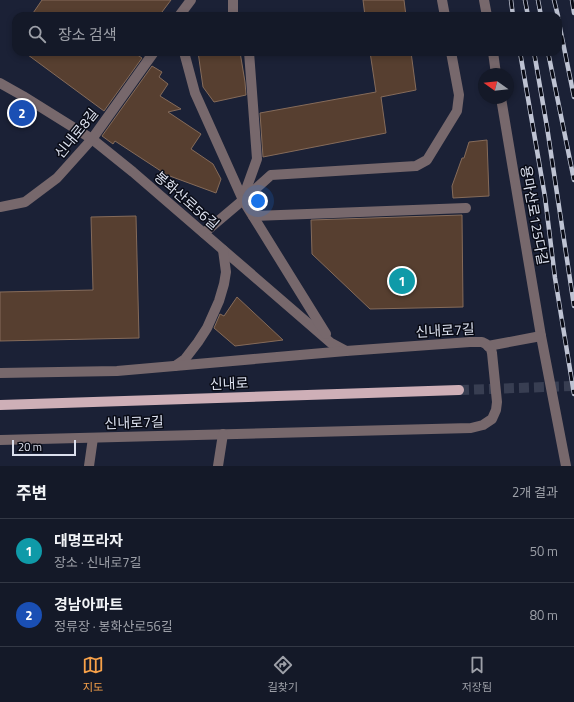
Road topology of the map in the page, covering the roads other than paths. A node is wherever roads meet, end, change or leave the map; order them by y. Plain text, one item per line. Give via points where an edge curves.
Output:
1 (191, 0) edge
2 (232, 0) edge
3 (442, 0) edge
4 (484, 0) edge
5 (182, 12) edge
6 (233, 12) edge
7 (444, 12) edge
8 (486, 12) edge
9 (151, 56) edge
10 (185, 56) edge
11 (249, 56) edge
12 (452, 56) edge
13 (494, 56) edge
14 (495, 68) edge
15 (0, 83) edge
16 (501, 104) edge
17 (92, 139) junction
18 (243, 200) junction
19 (0, 207) edge
20 (466, 208) dead end
21 (253, 216) junction
22 (204, 234) junction
23 (223, 250) junction
24 (541, 336) junction
25 (332, 343) junction
26 (488, 346) junction
27 (346, 351) junction
28 (175, 366) junction
29 (0, 373) edge
30 (460, 390) tunnel mouth
31 (0, 405) edge
32 (223, 434) junction
33 (93, 438) junction
34 (0, 440) edge
35 (90, 466) edge
36 (218, 466) edge
37 (566, 466) edge

1 - 5 street
2 - 6 street
3 - 7 street
4 - 8 street
9 - 17 street, 신내로8길
10 - 18 street via 195,93
11 - 18 street via 257,159
12 - 18 street via 458,95 457,111 427,160 416,166 271,175
13 - 14 street
15 - 17 street, 봉화산로56길
16 - 24 street, 용마산로125다길
17 - 19 street, 신내로8길 via 57,178 25,202
17 - 22 street, 봉화산로56길
18 - 21 street
18 - 22 street
20 - 21 street
21 - 25 street
22 - 23 street, 봉화산로56길
23 - 25 street, 봉화산로56길
23 - 28 street via 226,272 219,301 198,342 185,359
24 - 26 street
24 - 37 street, 용마산로125다길
25 - 27 street, 봉화산로56길
26 - 27 street, 신내로7길 via 482,342 470,342
26 - 32 street, 신내로7길 via 492,353 498,402 492,419 483,425 471,428
27 - 28 street, 신내로7길
28 - 29 street, 신내로7길 via 117,371
30 - 31 main road, 신내로
32 - 33 street, 신내로7길
32 - 36 street
33 - 34 street, 신내로7길
33 - 35 street

